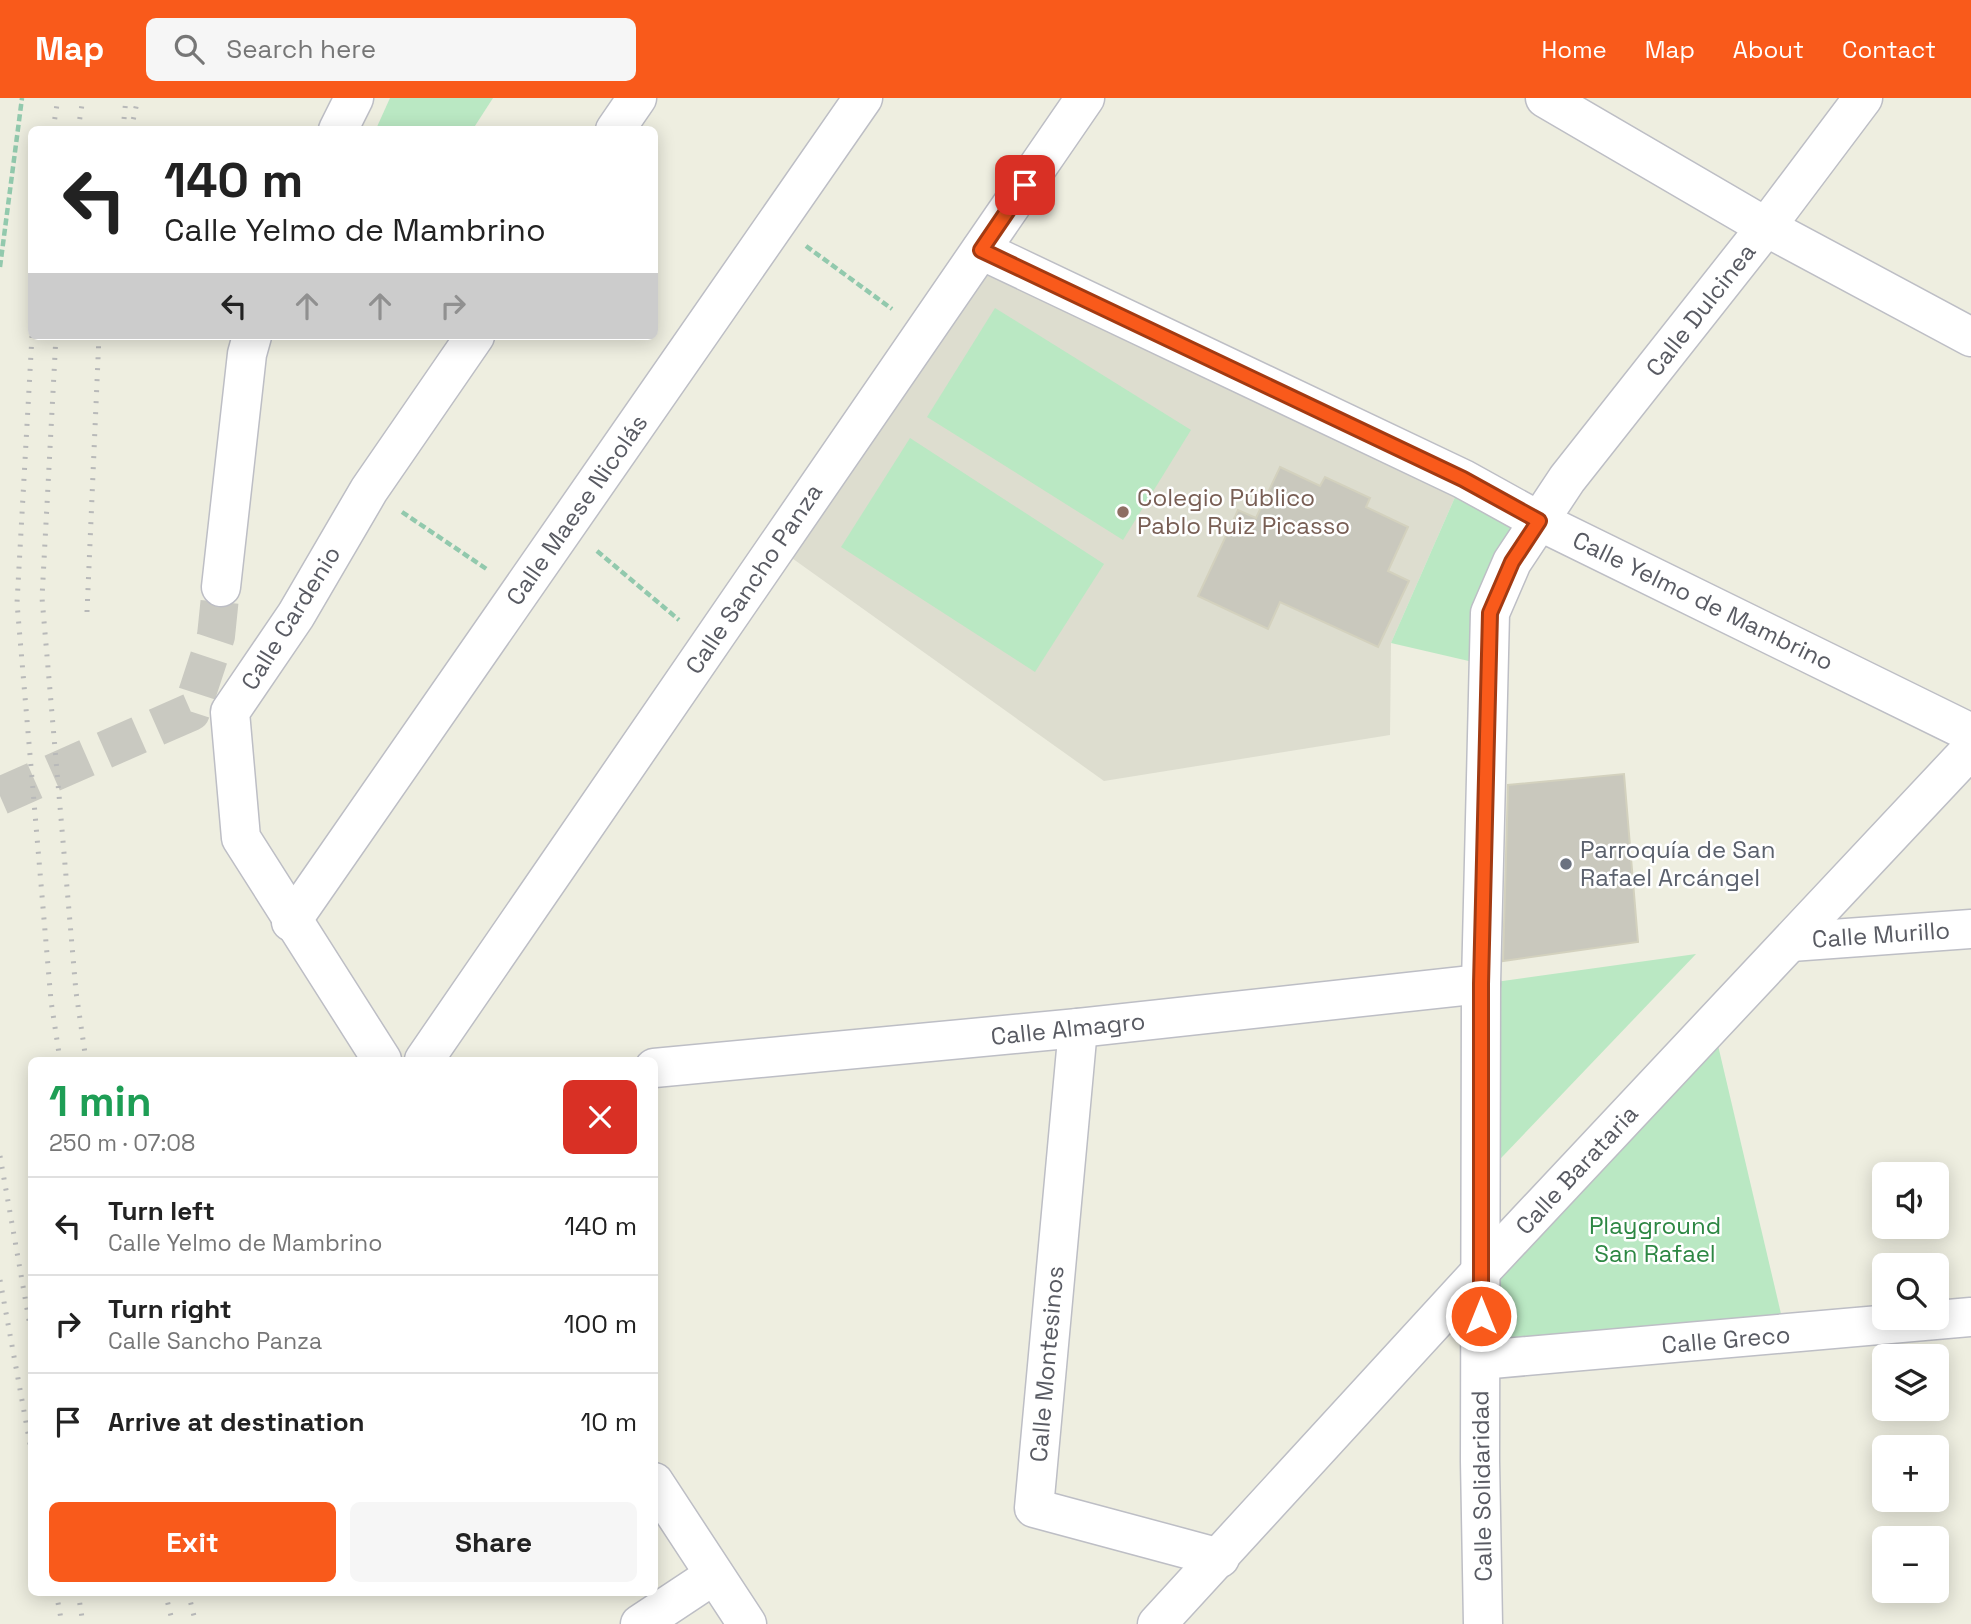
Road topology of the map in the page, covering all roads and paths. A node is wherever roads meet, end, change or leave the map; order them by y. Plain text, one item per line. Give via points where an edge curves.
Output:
1 (22, 98) edge
2 (354, 98) edge
3 (637, 98) edge
4 (863, 98) edge
5 (1084, 98) edge
6 (1545, 98) edge
7 (1863, 98) edge
8 (340, 126) edge
9 (618, 126) edge
10 (776, 224) junction
11 (1766, 227) junction
12 (981, 250) junction
13 (0, 267) edge
14 (924, 332) junction
15 (1971, 337) edge
16 (251, 340) edge
17 (471, 340) edge
18 (369, 490) junction
19 (1539, 521) junction
20 (567, 525) junction
21 (221, 587) tunnel mouth
22 (521, 592) junction
23 (709, 646) junction
24 (1971, 733) edge
25 (1971, 749) edge
26 (291, 922) junction
27 (1971, 929) edge
28 (1791, 942) junction
29 (1481, 984) junction
30 (1078, 1028) junction
31 (380, 1057) edge
32 (426, 1057) edge
33 (658, 1068) edge
34 (1481, 1271) junction
35 (1971, 1317) edge
36 (1481, 1360) junction
37 (658, 1488) edge
38 (1220, 1558) junction
39 (715, 1575) junction
40 (640, 1624) edge
41 (747, 1624) edge
42 (1157, 1624) edge
43 (1483, 1624) edge

1 - 13 path
2 - 8 street
3 - 9 street
4 - 10 street, Calle Maese Nicolás
5 - 12 street, Calle Sancho Panza
6 - 11 street
7 - 11 street, Calle Dulcinea
10 - 14 path
10 - 20 street, Calle Maese Nicolás
11 - 15 street
11 - 19 street, Calle Dulcinea via 1567,479
12 - 14 street, Calle Sancho Panza
12 - 19 street, Calle Yelmo de Mambrino via 1463,479
14 - 23 street, Calle Sancho Panza
16 - 21 street
17 - 18 street, Calle Cardenio
18 - 22 path
18 - 26 street, Calle Cardenio via 296,615 230,712 241,838
19 - 24 street, Calle Yelmo de Mambrino
19 - 29 street, Calle Solidaridad via 1512,562 1490,613
20 - 22 street, Calle Maese Nicolás
20 - 23 path
22 - 26 street, Calle Maese Nicolás
23 - 32 street, Calle Sancho Panza
25 - 28 street, Calle Barataria
26 - 31 street, Calle Cardenio
27 - 28 street, Calle Murillo
28 - 34 street, Calle Barataria
29 - 30 street, Calle Almagro
29 - 34 street, Calle Solidaridad
30 - 33 street, Calle Almagro
30 - 38 street, Calle Montesinos via 1034,1508
34 - 36 street, Calle Solidaridad
34 - 38 street, Calle Barataria
35 - 36 street, Calle Greco
36 - 43 street, Calle Solidaridad
37 - 39 street
38 - 42 street, Calle Barataria
39 - 40 street
39 - 41 street

